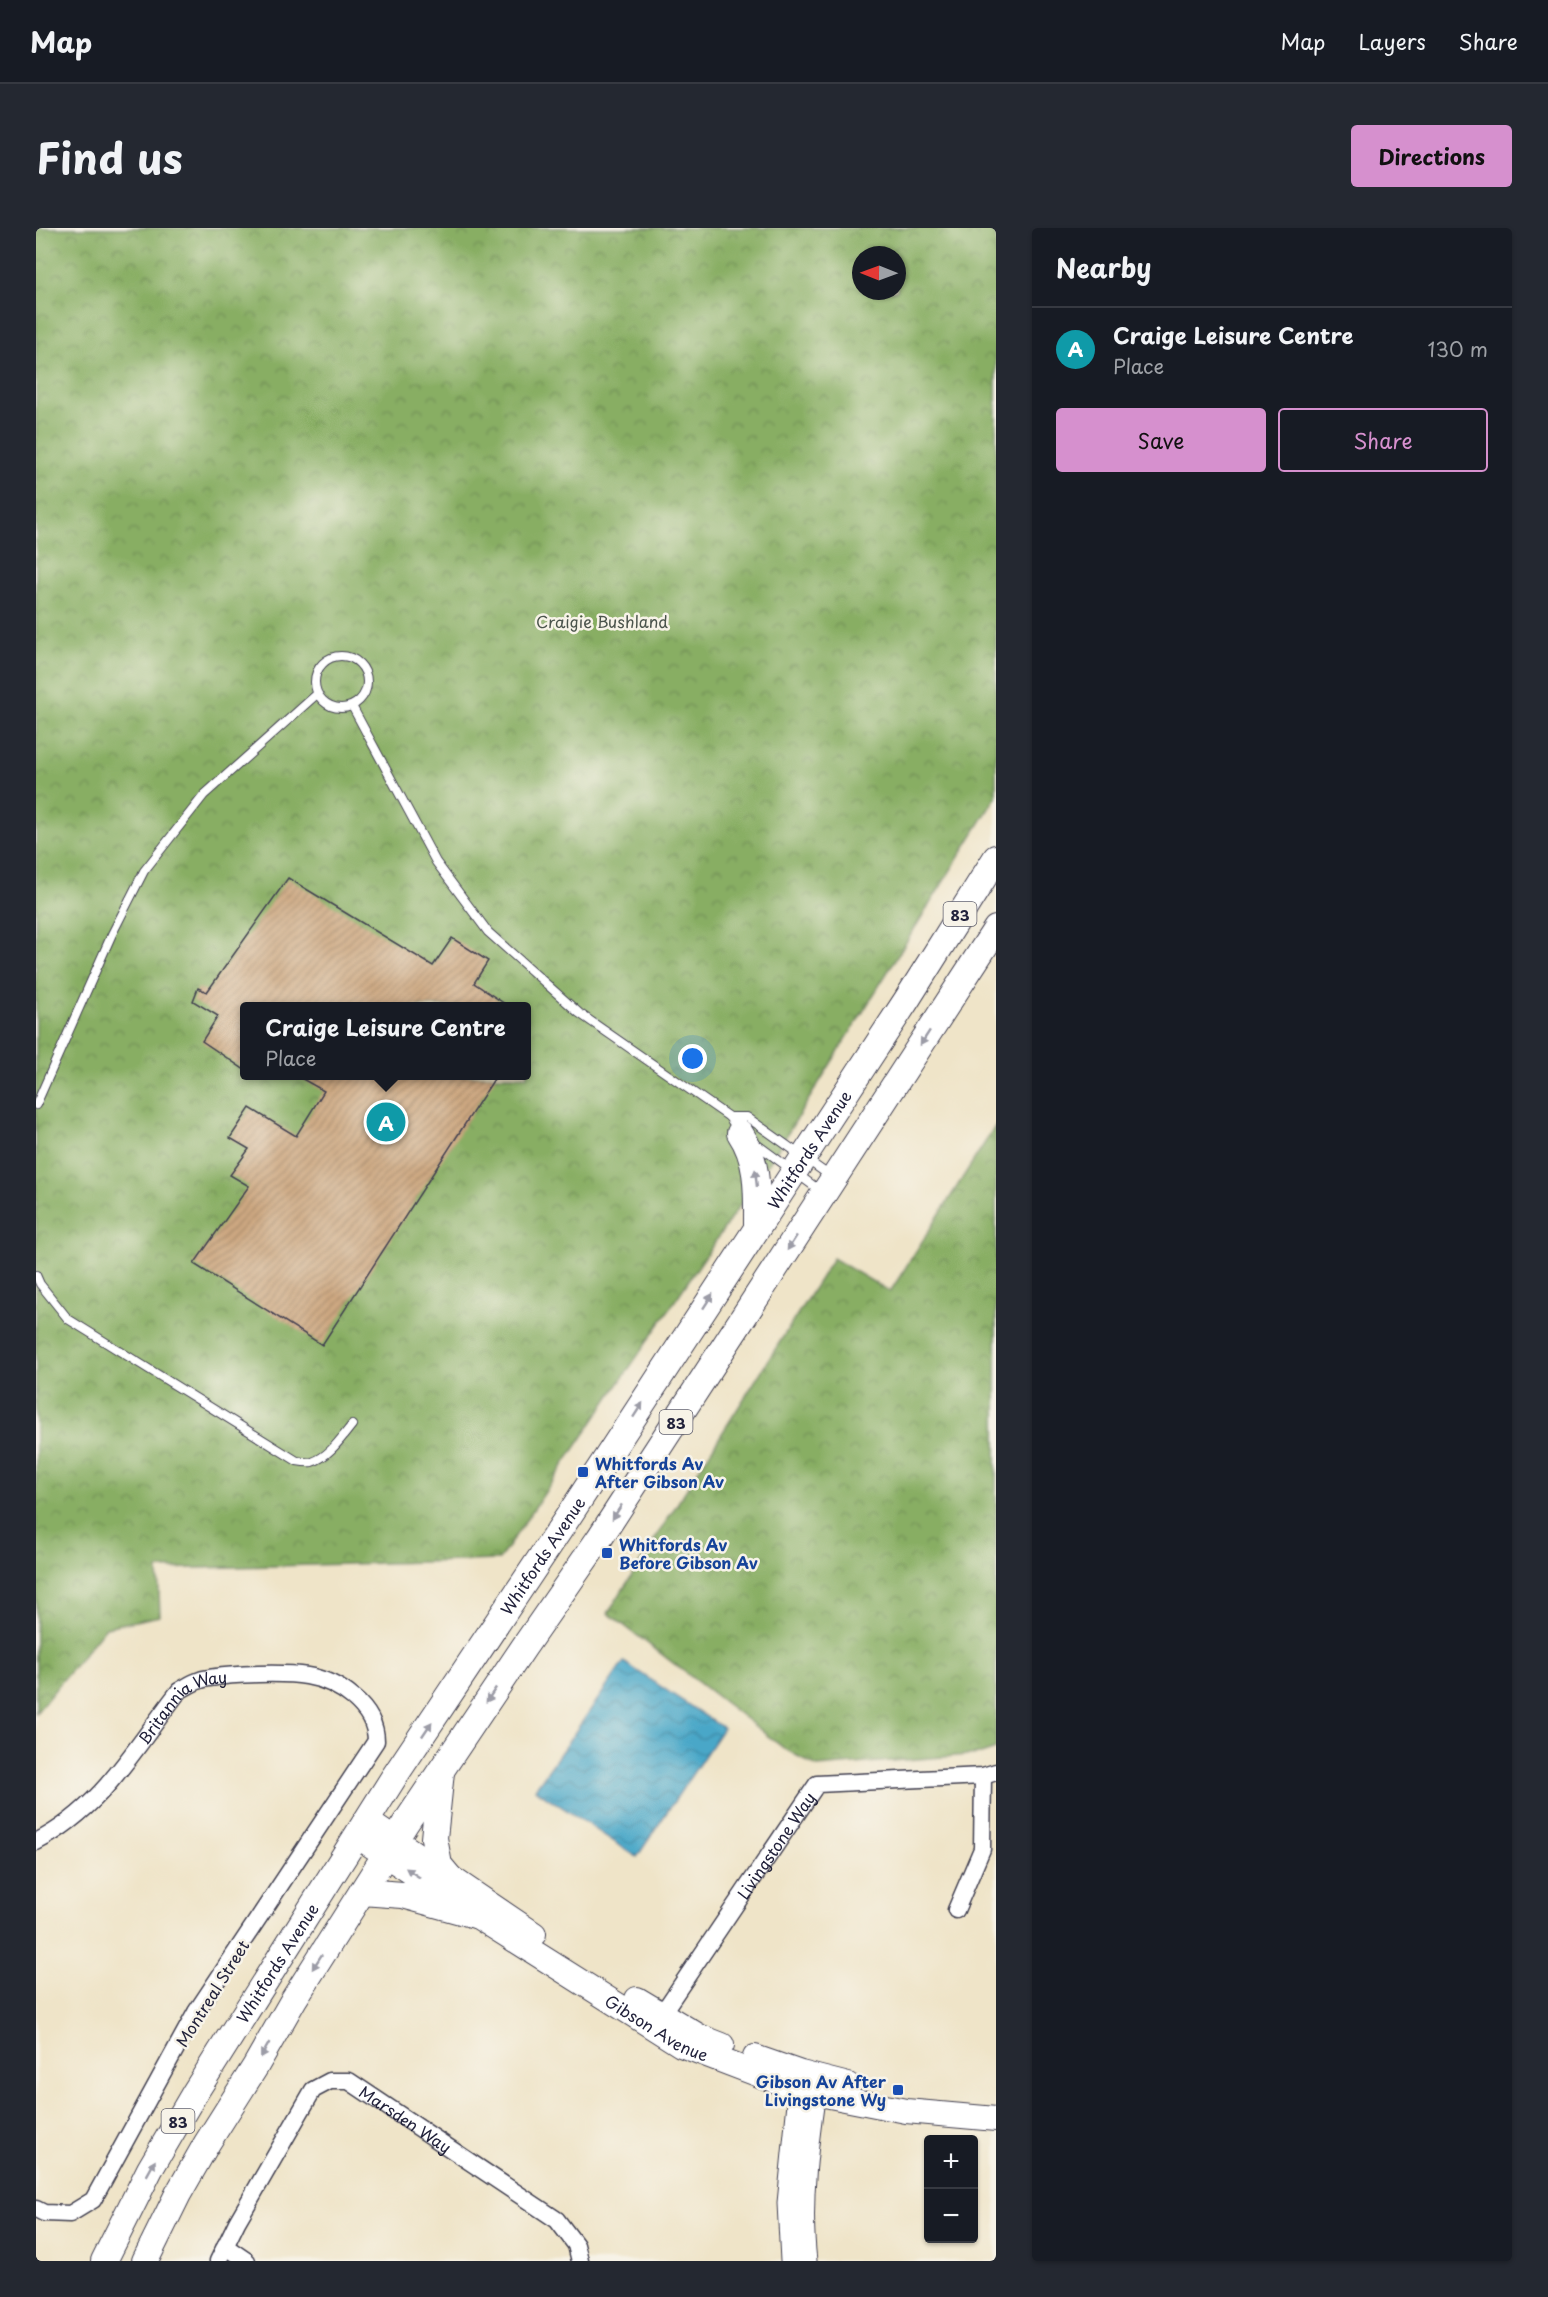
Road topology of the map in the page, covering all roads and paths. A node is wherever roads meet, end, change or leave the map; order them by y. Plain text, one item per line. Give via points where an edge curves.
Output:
1 (317, 694) junction
2 (352, 706) junction
3 (996, 858) edge
4 (996, 929) edge
5 (36, 1105) edge
6 (735, 1125) junction
7 (799, 1164) junction
8 (829, 1186) junction
9 (757, 1226) junction
10 (36, 1275) edge
11 (352, 1425) dead end
12 (376, 1741) joint
13 (442, 1769) junction
14 (990, 1774) edge
15 (362, 1828) junction
16 (36, 1842) edge
17 (391, 1847) junction
18 (449, 1877) junction
19 (362, 1892) junction
20 (956, 1910) dead end
21 (475, 1915) junction
22 (658, 2020) junction
23 (808, 2084) junction
24 (996, 2103) edge
25 (996, 2119) edge
26 (36, 2209) edge
27 (221, 2253) edge
28 (104, 2261) edge
29 (146, 2261) edge
30 (247, 2261) edge
31 (580, 2261) edge
32 (791, 2261) edge
33 (806, 2261) edge

1 - 2 lane via 332,707
1 - 2 lane via 316,672 323,662 344,655 355,659 367,678 361,699
1 - 5 lane via 204,795 144,871
2 - 6 lane via 436,862 488,932 579,1013
3 - 7 main road, Whitfords Avenue / 83
4 -> 8 main road, Whitfords Avenue / 83
6 - 7 lane
6 - 7 lane via 747,1117
9 -> 6 main road via 754,1162
7 - 8 lane
7 - 8 lane
7 - 9 main road, Whitfords Avenue / 83
8 -> 13 main road, Whitfords Avenue / 83 via 599,1539
15 -> 9 main road, Whitfords Avenue / 83
10 - 11 lane via 68,1319 297,1461 312,1462 322,1456
12 - 16 street, Britannia Way via 369,1713 328,1682 280,1674 208,1678 179,1691 111,1784 68,1822
12 - 26 street, Montreal Street via 196,2012 93,2200 70,2214
13 - 17 main road, Whitfords Avenue / 83
13 - 18 main road via 434,1838 439,1864
14 - 20 street via 982,1849
14 - 22 street, Livingstone Way via 817,1784
15 - 17 main road, Gibson Avenue
28 -> 15 main road, Whitfords Avenue / 83 via 150,2169 194,2094
17 - 18 main road, Gibson Avenue
17 - 19 main road, Whitfords Avenue / 83
21 -> 17 main road, Gibson Avenue
18 - 22 main road, Gibson Avenue
19 - 21 main road via 403,1895
19 -> 29 main road, Whitfords Avenue / 83 via 207,2143
21 - 22 main road, Gibson Avenue
22 - 23 main road, Gibson Avenue
23 - 24 main road, Gibson Avenue
23 - 25 main road, Gibson Avenue via 906,2111
23 - 32 street via 788,2203
23 - 33 street via 810,2122 803,2228
27 - 30 street
27 - 31 street, Marsden Way via 313,2090 330,2081 349,2082 557,2220 576,2245

